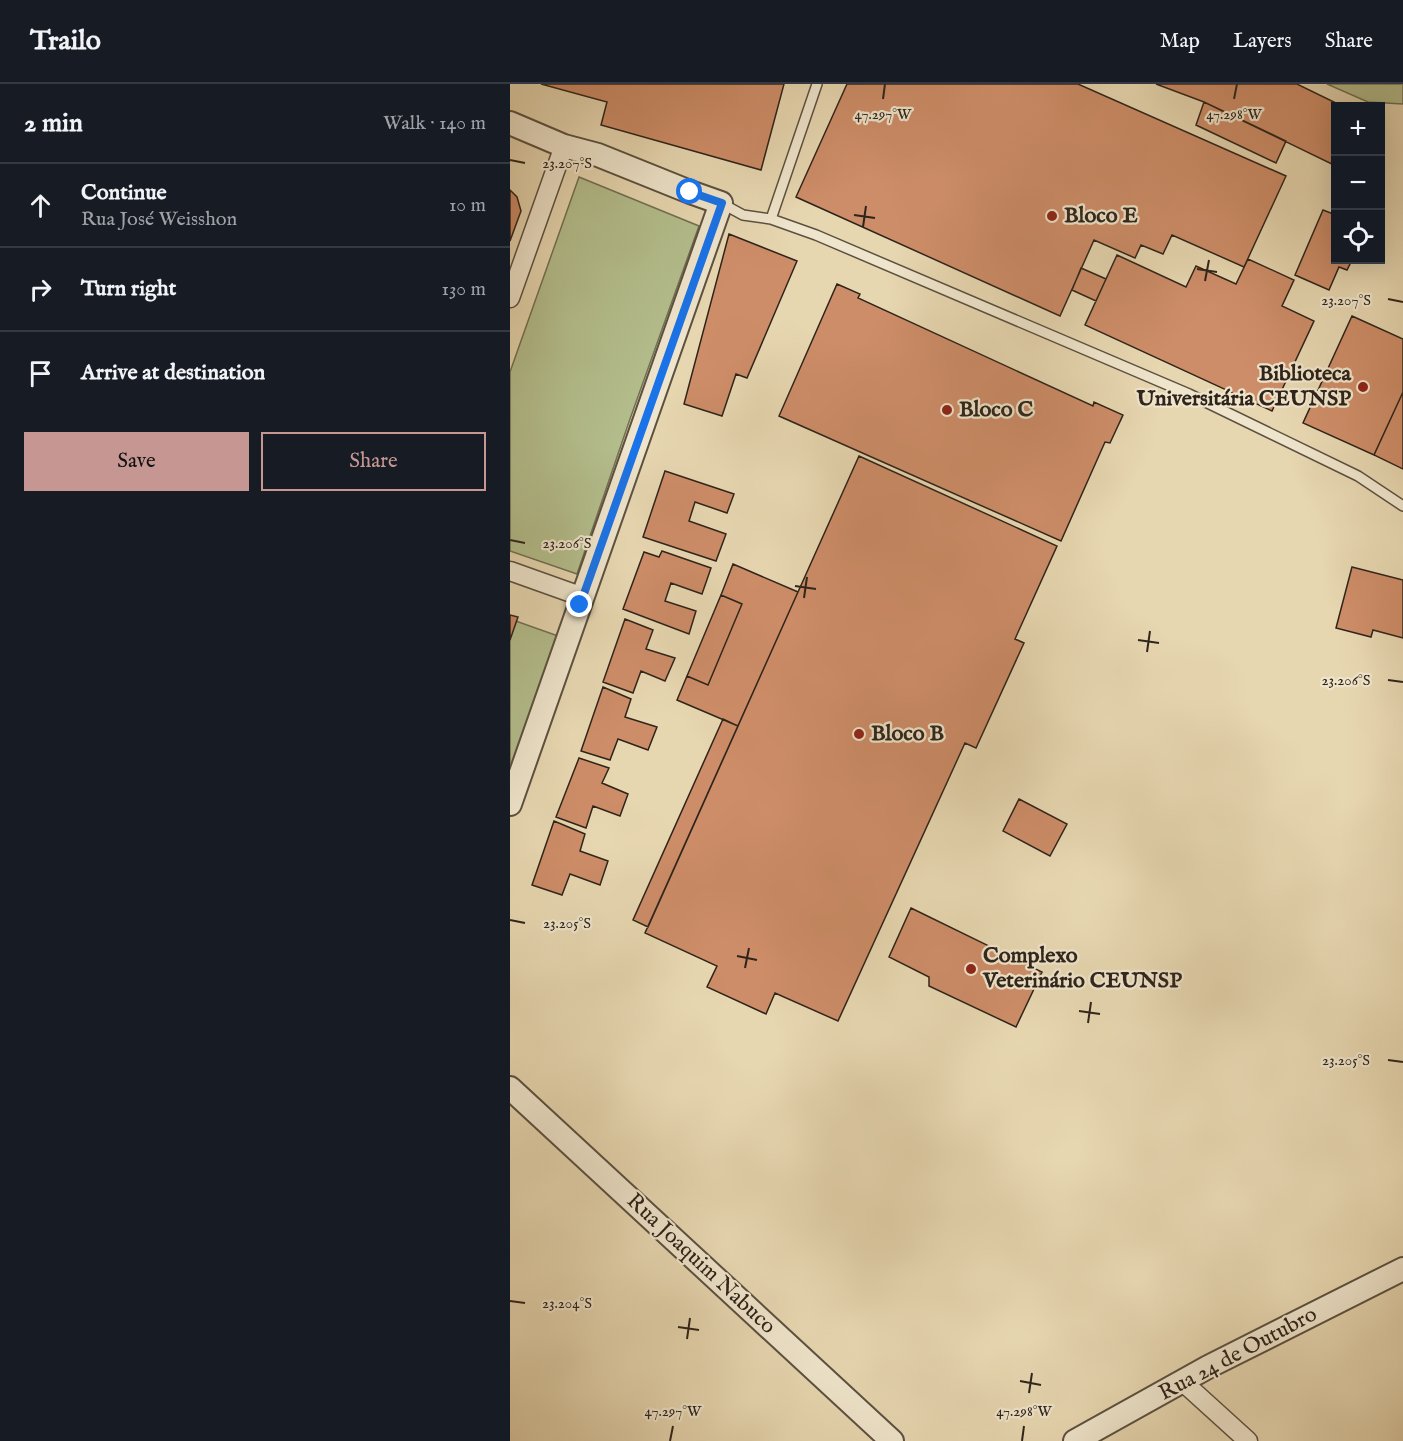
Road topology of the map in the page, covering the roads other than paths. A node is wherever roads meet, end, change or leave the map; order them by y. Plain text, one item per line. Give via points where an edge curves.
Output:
1 (817, 84) edge
2 (510, 123) edge
3 (564, 146) junction
4 (722, 203) junction
5 (771, 219) junction
6 (510, 298) edge
7 (1403, 506) edge
8 (510, 571) edge
9 (583, 597) junction
10 (510, 804) edge
11 (510, 1088) edge
12 (1403, 1269) edge
13 (1183, 1382) junction
14 (892, 1441) edge
15 (1075, 1441) edge
16 (1248, 1441) edge

1 - 5 lane
2 - 3 street
3 - 4 street via 598,155
3 - 6 street
4 - 5 lane via 743,216
4 - 9 street
5 - 7 lane via 1189,394 1358,476
8 - 9 street
9 - 10 street
11 - 14 street, Rua Joaquim Nabuco
12 - 13 street, Rua 24 de Outubro
13 - 15 street, Rua 24 de Outubro
13 - 16 street

